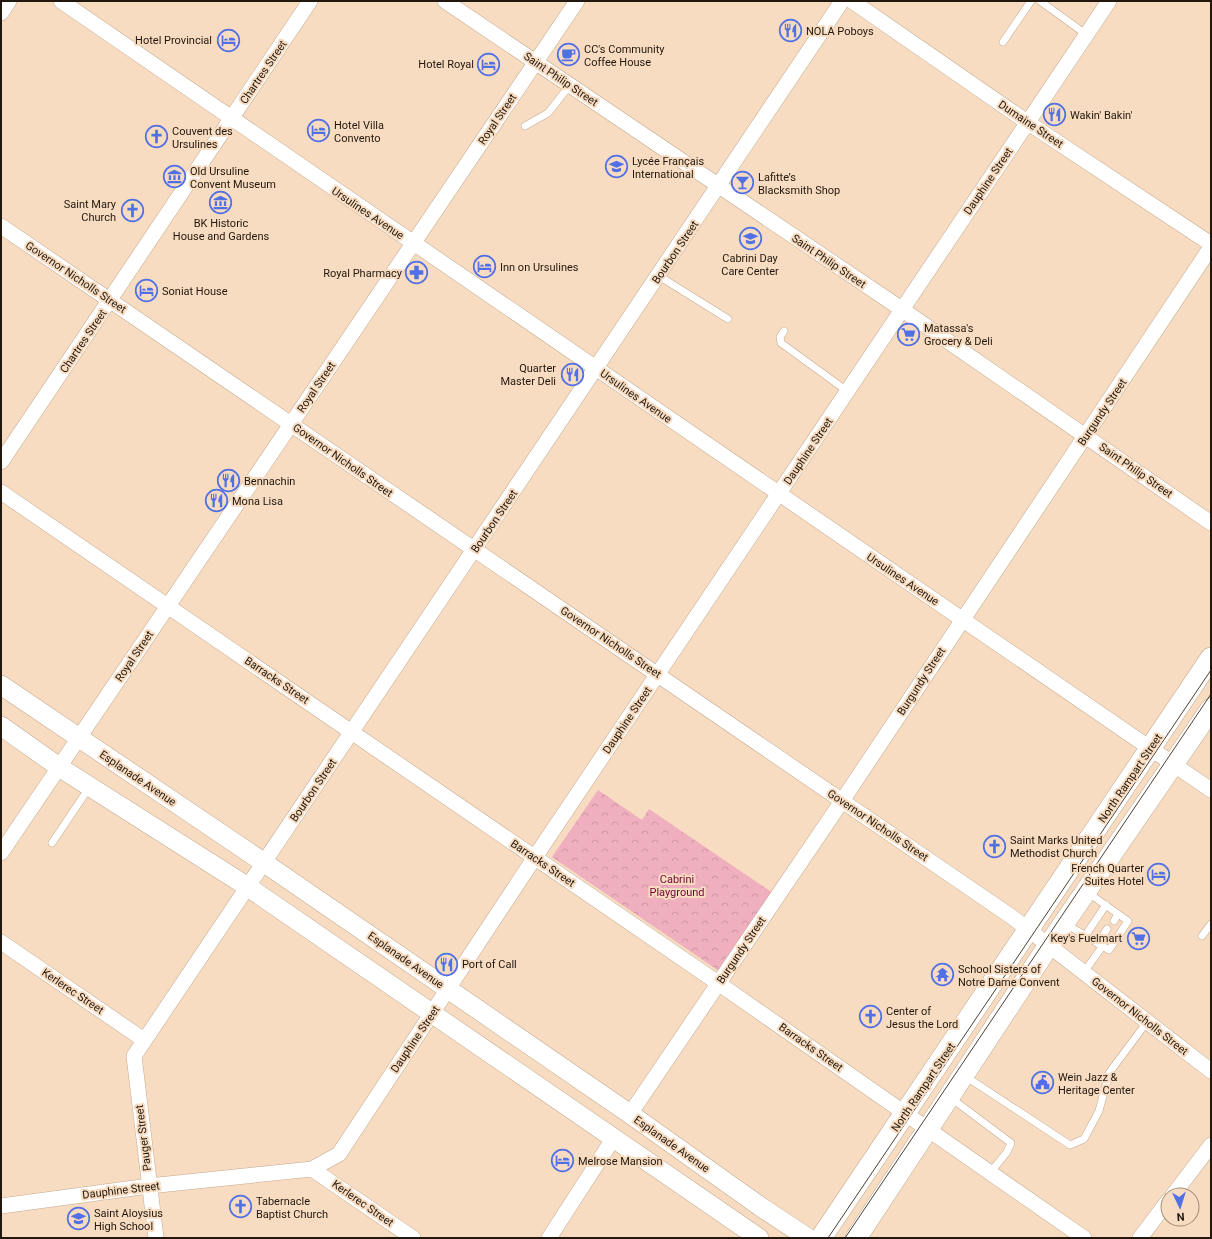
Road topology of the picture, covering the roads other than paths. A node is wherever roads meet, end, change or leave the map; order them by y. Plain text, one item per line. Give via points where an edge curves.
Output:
1 (9, 1) edge
2 (60, 1) edge
3 (310, 1) edge
4 (445, 1) edge
5 (577, 1) edge
6 (842, 1) edge
7 (852, 1) edge
8 (1031, 1) edge
9 (1040, 1) edge
10 (1109, 1) edge
11 (1, 13) edge
12 (1086, 35) junction
13 (1003, 42) dead end
14 (536, 62) junction
15 (570, 85) junction
16 (232, 119) junction
17 (1027, 122) junction
18 (525, 126) dead end
19 (719, 186) junction
20 (1, 226) edge
21 (413, 243) junction
22 (1211, 246) edge
23 (658, 276) junction
24 (110, 300) junction
25 (902, 310) junction
26 (728, 319) dead end
27 (784, 331) dead end
28 (596, 369) junction
29 (847, 391) junction
30 (291, 424) junction
31 (1086, 436) junction
32 (1, 462) edge
33 (1, 492) edge
34 (779, 494) junction
35 (1211, 523) edge
36 (474, 551) junction
37 (168, 606) junction
38 (962, 620) junction
39 (1211, 658) edge
40 (658, 674) junction
41 (1, 685) edge
42 (1211, 709) edge
43 (1, 726) edge
44 (352, 731) junction
45 (79, 738) junction
46 (1150, 749) junction
47 (1174, 765) junction
48 (59, 766) junction
49 (91, 786) junction
50 (1211, 790) edge
51 (842, 801) junction
52 (52, 843) dead end
53 (1, 853) edge
54 (534, 857) junction
55 (263, 862) junction
56 (248, 887) junction
57 (1086, 891) junction
58 (1106, 905) junction
59 (1118, 914) junction
60 (1114, 920) dead end
61 (1064, 923) junction
62 (1211, 924) edge
63 (1029, 929) junction
64 (1108, 930) dead end
65 (1085, 936) junction
66 (1202, 936) dead end
67 (1, 942) edge
68 (1049, 945) junction
69 (1100, 945) junction
70 (1084, 972) junction
71 (718, 983) junction
72 (449, 989) junction
73 (431, 1014) junction
74 (1147, 1022) junction
75 (144, 1040) junction
76 (1211, 1071) edge
77 (963, 1075) junction
78 (949, 1097) junction
79 (610, 1102) junction
80 (906, 1112) junction
81 (630, 1114) junction
82 (928, 1128) junction
83 (613, 1139) junction
84 (1211, 1145) edge
85 (629, 1150) junction
86 (312, 1169) junction
87 (990, 1173) junction
88 (149, 1186) junction
89 (1179, 1187) edge
90 (1, 1206) edge
91 (1160, 1212) edge
92 (156, 1238) edge
93 (412, 1238) edge
94 (549, 1238) edge
95 (759, 1238) edge
96 (808, 1238) edge
97 (821, 1238) edge
98 (856, 1238) edge
99 (1084, 1238) edge
100 (1140, 1238) edge

1 - 11 street
2 - 16 street, Ursulines Avenue
3 - 16 street, Chartres Street
4 - 14 street, Saint Philip Street
5 - 14 street, Royal Street
6 - 19 street, Bourbon Street
7 - 17 street, Dumaine Street
8 - 13 lane
9 - 12 lane
10 - 12 street, Dauphine Street
12 - 17 street, Dauphine Street
14 - 15 street, Saint Philip Street
14 - 21 street, Royal Street
15 - 18 lane via 548,113
15 - 19 street, Saint Philip Street
16 - 21 street, Ursulines Avenue
16 - 24 street, Chartres Street
17 - 22 street, Dumaine Street
17 - 25 street, Dauphine Street
19 - 23 street, Bourbon Street
19 - 25 street, Saint Philip Street
20 - 24 street, Governor Nicholls Street
21 - 28 street, Ursulines Avenue
21 - 30 street, Royal Street
22 - 31 street, Burgundy Street
23 - 26 lane
23 - 28 street, Bourbon Street
24 - 30 street, Governor Nicholls Street
24 - 32 street, Chartres Street
25 - 29 street, Dauphine Street
25 - 31 street, Saint Philip Street
27 - 29 lane via 780,337 781,343
28 - 34 street, Ursulines Avenue
28 - 36 street, Bourbon Street
29 - 34 street, Dauphine Street
30 - 36 street, Governor Nicholls Street
30 - 37 street, Royal Street
31 - 35 street, Saint Philip Street
31 - 38 street, Burgundy Street
33 - 37 street, Barracks Street
34 - 38 street, Ursulines Avenue
34 - 40 street, Dauphine Street
36 - 40 street, Governor Nicholls Street
36 - 44 street, Bourbon Street
37 - 44 street, Barracks Street
37 - 45 street, Royal Street
38 - 46 street, Ursulines Avenue
38 - 51 street, Burgundy Street
39 - 46 main road, North Rampart Street
40 - 51 street, Governor Nicholls Street
40 - 54 street, Dauphine Street
41 - 45 street, Esplanade Avenue
42 - 47 main road
43 - 48 street
44 - 54 street, Barracks Street
44 - 55 street, Bourbon Street
45 - 48 street, Royal Street
45 - 55 street, Esplanade Avenue
46 - 47 street, Ursulines Avenue
46 - 63 main road, North Rampart Street
47 - 50 street, Ursulines Avenue
47 - 57 main road
48 - 49 street
48 - 53 street, Royal Street
49 - 52 lane
49 - 56 street
51 - 63 street, Governor Nicholls Street
51 - 71 street, Burgundy Street
54 - 71 street, Barracks Street
54 - 72 street, Dauphine Street
55 - 56 street, Bourbon Street
55 - 72 street, Esplanade Avenue
56 - 73 street
56 - 75 street, Bourbon Street
57 - 58 lane
57 - 61 main road
58 - 59 lane
58 - 65 lane
59 - 60 lane
59 - 69 lane via 1128,921 1109,950
61 - 65 lane
61 - 68 main road
62 - 66 lane
63 - 68 street, Governor Nicholls Street
63 - 80 main road, North Rampart Street
64 - 69 lane
65 - 69 lane
67 - 75 street, Kerlerec Street
68 - 70 street, Governor Nicholls Street
68 - 77 main road
69 - 70 lane
70 - 74 street, Governor Nicholls Street
71 - 80 street, Barracks Street
71 - 81 street, Burgundy Street
72 - 73 street, Dauphine Street
72 - 79 street, Esplanade Avenue
73 - 83 street
73 - 86 street, Dauphine Street via 339,1154
74 - 76 street, Governor Nicholls Street
74 - 77 lane via 1109,1073 1099,1111 1084,1139 1070,1145
75 - 88 street, Pauger Street via 134,1056
77 - 78 main road
78 - 82 main road
78 - 87 lane via 1011,1142 1007,1152
79 - 81 street, Esplanade Avenue
79 - 83 street via 614,1120
80 - 82 street, Barracks Street
80 - 97 main road, North Rampart Street
81 - 85 street via 627,1125
81 - 96 street, Esplanade Avenue
82 - 87 street, Barracks Street
82 - 98 main road
83 - 85 street
83 - 94 street
84 - 89 street
85 - 95 street
86 - 88 street, Dauphine Street
86 - 93 street, Kerlerec Street
87 - 99 street, Barracks Street
88 - 90 street, Dauphine Street
88 - 92 street, Pauger Street
91 - 100 street

